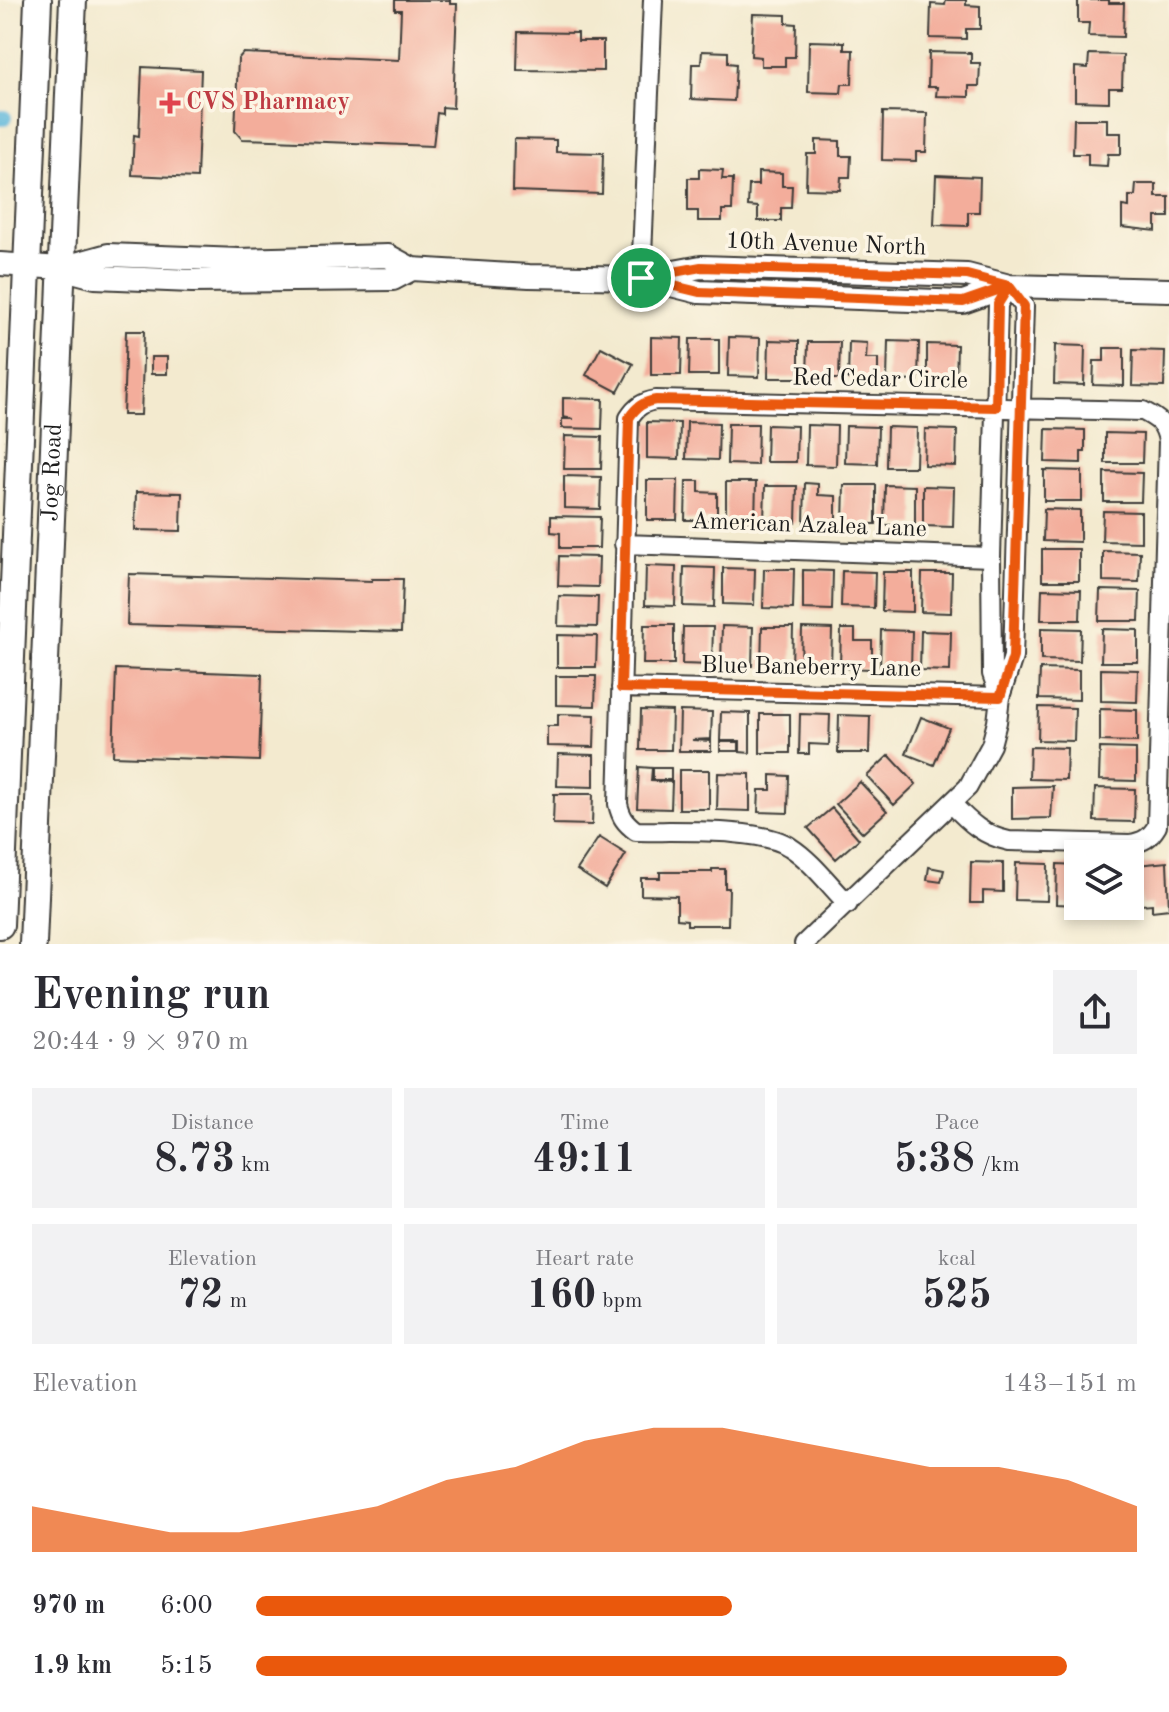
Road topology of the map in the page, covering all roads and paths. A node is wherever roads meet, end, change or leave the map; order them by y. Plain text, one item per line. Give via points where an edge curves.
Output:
1 (38, 0) edge
2 (73, 0) edge
3 (653, 0) edge
4 (0, 264) edge
5 (27, 265) junction
6 (61, 268) junction
7 (641, 278) junction
8 (1009, 286) junction
9 (1169, 290) edge
10 (996, 407) junction
11 (1021, 408) junction
12 (624, 544) junction
13 (991, 557) junction
14 (621, 688) junction
15 (1000, 697) junction
16 (952, 804) junction
17 (848, 904) junction
18 (0, 925) edge
19 (33, 944) edge
20 (804, 944) edge

1 - 5 main road, Jog Road
2 - 6 main road, Jog Road
3 - 7 street
4 - 5 street
5 - 6 street
5 - 18 main road, Jog Road
6 - 7 street via 95,277 240,282 393,279 412,269
6 - 19 main road, Jog Road
7 - 8 street via 699,292 963,302
8 - 9 street
8 - 10 street via 998,304
8 - 11 street via 1024,306
10 - 11 street, Red Cedar Circle
10 - 12 street, Red Cedar Circle via 645,402 629,418
10 - 13 street
11 - 15 street via 1013,657
11 - 16 street, Red Cedar Circle via 1143,411 1166,429 1157,826 1151,836 1130,844 1009,841 976,827
12 - 13 street, American Azalea Lane
12 - 14 street, Red Cedar Circle
13 - 15 street via 992,674
14 - 15 street, Blue Baneberry Lane
14 - 17 street, Red Cedar Circle via 618,804 627,825 636,831 778,840
15 - 16 street via 986,756
16 - 17 street
17 - 20 street

